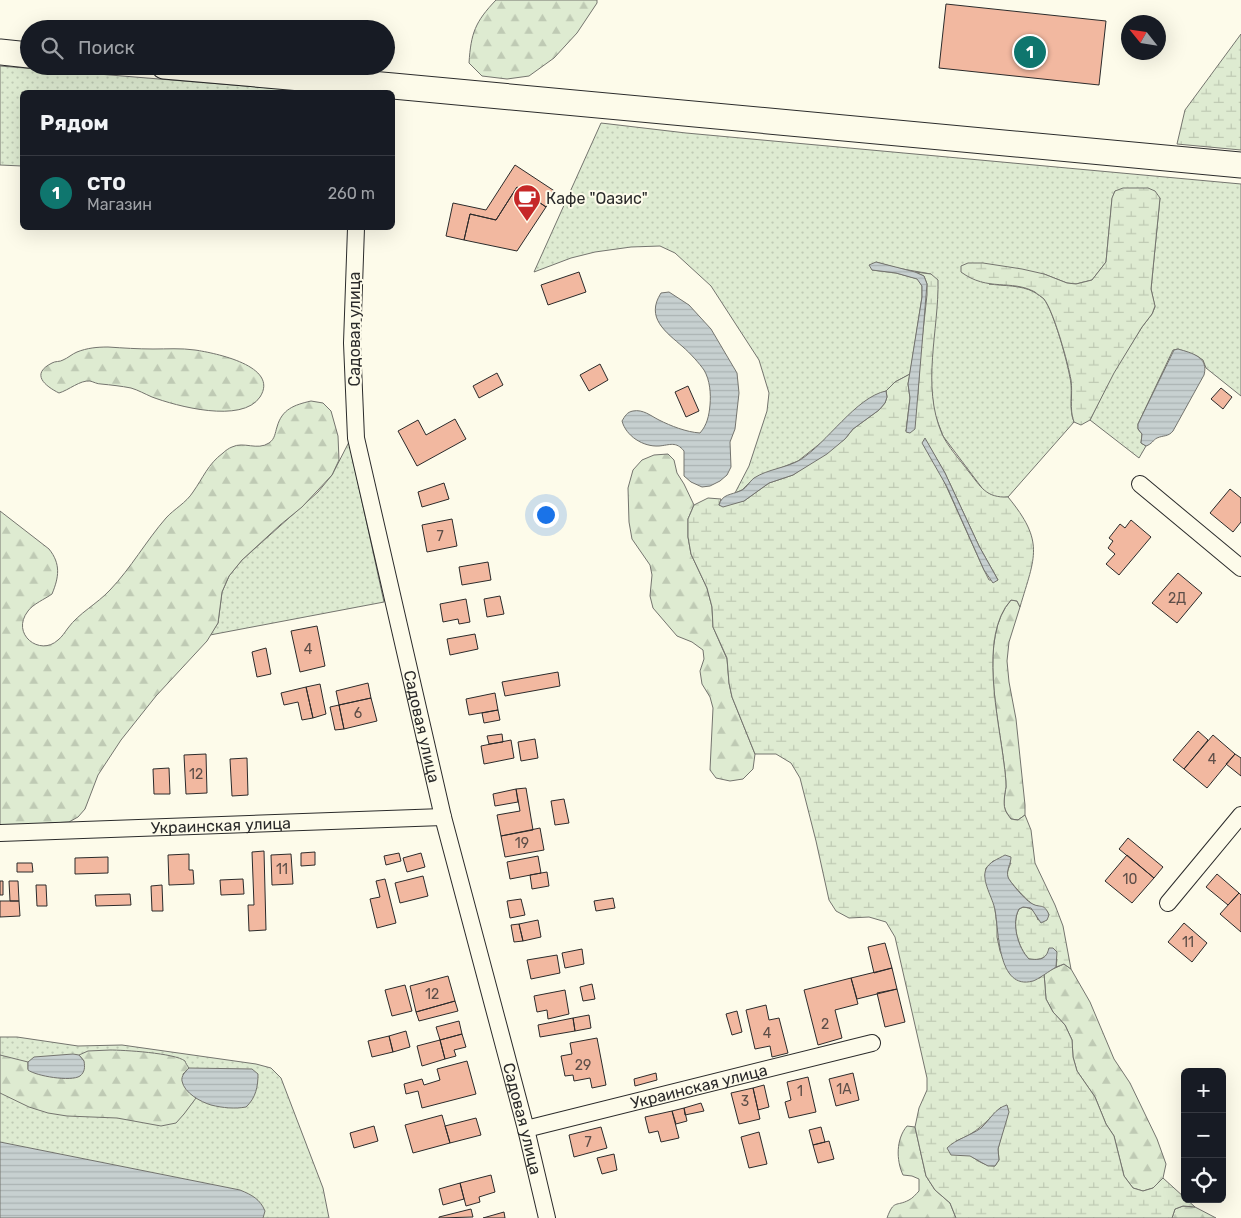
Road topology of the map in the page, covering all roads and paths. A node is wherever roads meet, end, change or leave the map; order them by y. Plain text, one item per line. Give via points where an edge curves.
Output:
1 (0, 52) edge
2 (20, 54) edge
3 (253, 75) edge
4 (392, 89) edge
5 (1241, 166) edge
6 (356, 230) edge
7 (1140, 484) dead end
8 (1241, 568) edge
9 (1241, 815) edge
10 (443, 817) junction
11 (0, 833) edge
12 (1168, 903) dead end
13 (872, 1043) dead end
14 (526, 1130) junction
15 (547, 1218) edge

1 - 2 main road
3 - 4 main road
4 - 5 main road
6 - 10 street, Садовая улица via 352,344 356,438
7 - 8 street
9 - 12 street
10 - 11 street, Украинская улица
10 - 14 street, Садовая улица
13 - 14 street, Украинская улица
14 - 15 street, Садовая улица

